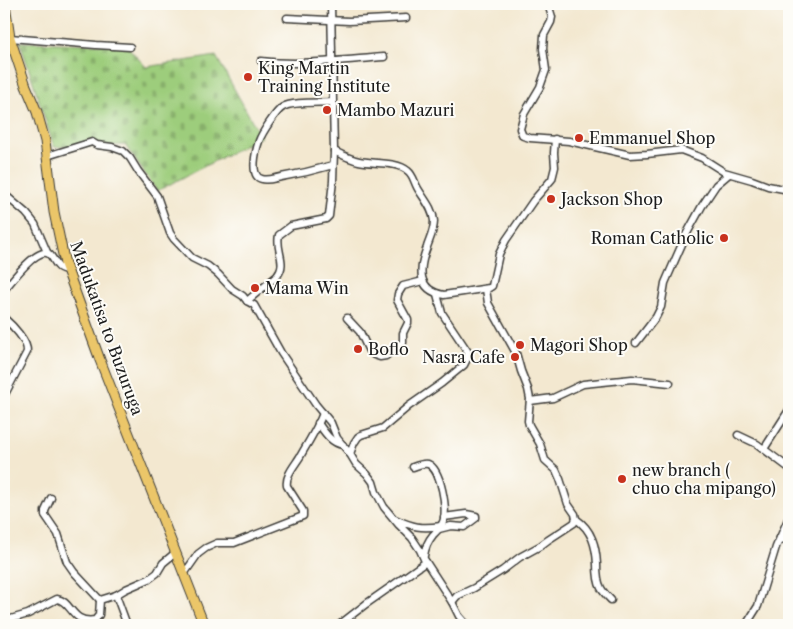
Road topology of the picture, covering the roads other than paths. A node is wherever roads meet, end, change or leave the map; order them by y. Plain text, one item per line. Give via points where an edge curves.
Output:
1 (5, 4) edge
2 (330, 4) edge
3 (548, 4) edge
4 (287, 18) dead end
5 (406, 18) dead end
6 (331, 20) junction
7 (10, 38) junction
8 (130, 47) dead end
9 (384, 57) dead end
10 (261, 61) dead end
11 (333, 61) junction
12 (333, 102) junction
13 (554, 139) junction
14 (334, 151) junction
15 (47, 156) junction
16 (333, 165) junction
17 (729, 174) junction
18 (789, 190) edge
19 (4, 194) edge
20 (47, 252) junction
21 (68, 270) junction
22 (423, 281) junction
23 (486, 289) junction
24 (4, 290) edge
25 (437, 294) junction
26 (246, 301) junction
27 (4, 318) edge
28 (348, 318) dead end
29 (636, 344) dead end
30 (670, 383) dead end
31 (4, 396) edge
32 (530, 401) junction
33 (789, 410) edge
34 (322, 412) junction
35 (318, 424) junction
36 (738, 435) dead end
37 (343, 445) junction
38 (764, 448) junction
39 (350, 454) junction
40 (413, 467) dead end
41 (789, 468) edge
42 (51, 498) dead end
43 (444, 517) junction
44 (789, 518) edge
45 (394, 519) junction
46 (576, 519) junction
47 (440, 527) junction
48 (780, 538) junction
49 (789, 542) edge
50 (175, 554) junction
51 (425, 560) junction
52 (184, 574) junction
53 (116, 595) junction
54 (100, 600) junction
55 (611, 600) dead end
56 (452, 602) junction
57 (4, 621) edge
58 (89, 623) edge
59 (127, 625) edge
60 (204, 625) edge
61 (339, 625) edge
62 (467, 625) edge
63 (746, 625) edge

1 - 7 main road, Madukatisa to Buzuruga
2 - 6 street
3 - 13 street via 552,17 543,41 546,70 520,130 523,136 530,138
4 - 6 street
5 - 6 street
6 - 11 street
7 - 8 street
7 - 15 main road, Madukatisa to Buzuruga via 37,112
9 - 11 street
10 - 11 street
11 - 12 street
12 - 14 street
12 - 16 street via 296,103 282,108 260,141 254,169 261,180
13 - 17 street via 630,155 681,150
13 - 23 street via 552,179 506,240 499,254 493,282
14 - 16 street
14 - 22 street via 360,161 400,166 409,172 434,220 424,256
15 - 21 main road, Madukatisa to Buzuruga via 54,212
15 - 26 street via 92,142 123,151 157,196 174,238 192,258 208,266
16 - 26 street via 328,216 291,226 279,236 281,272
17 - 18 street
17 - 29 street via 716,185 694,221 670,269 661,307
19 - 20 street via 35,224
20 - 21 street via 58,267
20 - 24 street via 26,264
21 - 50 main road, Madukatisa to Buzuruga
22 - 25 street via 429,290
22 - 28 street via 403,286 398,294 398,304 408,323 403,343 386,356 380,357 369,351 363,335
23 - 25 street
23 - 32 street via 490,307 516,353
25 - 39 street via 442,313 468,352 467,361 383,428 358,437
26 - 34 street via 254,305 281,353
27 - 31 street via 26,344 28,352
30 - 32 street via 632,379 583,384 553,398
32 - 46 street via 529,425 545,460 556,470
33 - 38 street
34 - 35 street
34 - 37 street
35 - 37 street via 331,440
35 - 52 street via 286,482 303,516 234,542 217,543 206,548
36 - 38 street
37 - 39 street
38 - 41 street
39 - 45 street via 373,482 379,499
40 - 43 street via 426,464 434,469 440,480
42 - 54 street via 45,516 60,538 67,562
43 - 47 street
43 - 47 street via 476,516 464,528
44 - 48 street
45 - 47 street via 417,527
45 - 51 street via 412,538
46 - 55 street via 591,535 600,587
46 - 56 street via 574,524 474,588 461,593
47 - 51 street via 424,551
48 - 49 street
48 - 63 street via 758,606
50 - 52 main road, Madukatisa to Buzuruga
50 - 53 street via 162,563 149,579
51 - 56 street
51 - 61 street
52 - 60 main road, Madukatisa to Buzuruga
53 - 54 street
53 - 59 street
54 - 58 street via 99,615
56 - 62 street
57 - 58 street via 28,614 57,599

